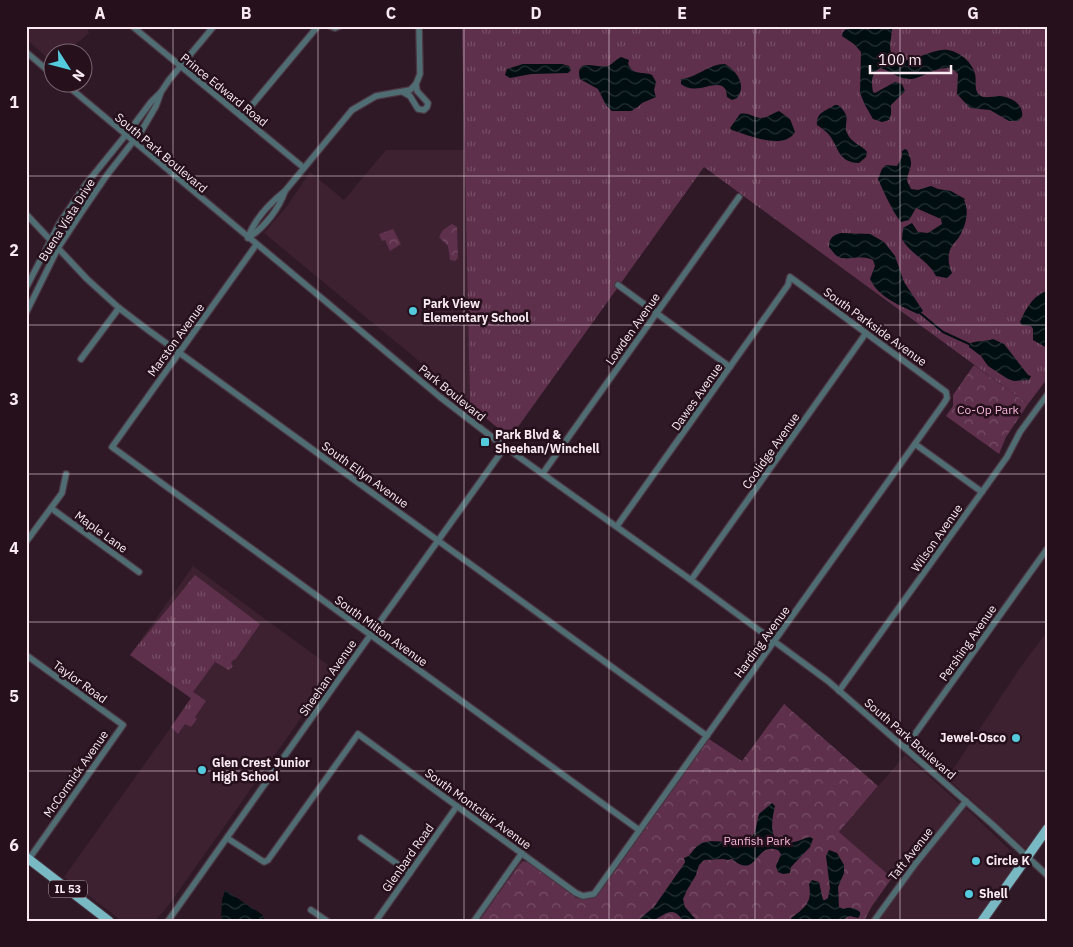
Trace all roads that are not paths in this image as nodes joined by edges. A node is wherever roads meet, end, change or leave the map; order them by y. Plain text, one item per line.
1 (132, 26) edge
2 (214, 26) edge
3 (318, 26) edge
4 (330, 26) edge
5 (340, 26) edge
6 (419, 26) edge
7 (26, 52) edge
8 (42, 66) edge
9 (180, 66) junction
10 (416, 84) junction
11 (75, 92) edge
12 (161, 92) junction
13 (403, 92) junction
14 (242, 117) junction
15 (125, 135) junction
16 (132, 142) junction
17 (304, 168) junction
18 (739, 197) dead end
19 (26, 214) edge
20 (248, 238) junction
21 (50, 240) junction
22 (256, 245) junction
23 (58, 248) junction
24 (790, 277) joint
25 (618, 285) dead end
26 (26, 288) edge
27 (119, 308) junction
28 (26, 313) edge
29 (656, 313) junction
30 (866, 333) junction
31 (179, 352) junction
32 (81, 360) dead end
33 (730, 367) junction
34 (947, 395) joint
35 (1047, 395) edge
36 (915, 444) junction
37 (112, 447) joint
38 (505, 447) junction
39 (543, 473) junction
40 (66, 474) dead end
41 (982, 492) junction
42 (51, 508) junction
43 (617, 526) junction
44 (438, 540) junction
45 (26, 542) edge
46 (1047, 549) edge
47 (139, 572) dead end
48 (691, 580) junction
49 (370, 635) junction
50 (774, 642) junction
51 (26, 655) edge
52 (840, 691) junction
53 (123, 725) joint
54 (707, 736) junction
55 (905, 748) junction
56 (966, 801) junction
57 (457, 806) junction
58 (1047, 829) edge
59 (639, 830) junction
60 (227, 838) junction
61 (361, 838) dead end
62 (522, 853) junction
63 (1027, 856) junction
64 (27, 858) edge
65 (410, 872) junction
66 (1047, 875) edge
67 (587, 896) joint
68 (311, 910) dead end
69 (109, 921) edge
70 (168, 921) edge
71 (327, 921) edge
72 (376, 921) edge
73 (474, 921) edge
74 (874, 921) edge
75 (982, 921) edge

1 - 9 street, Prince Edward Road
2 - 9 street
3 - 14 street
4 - 5 street
6 - 10 street
7 - 8 street
9 - 12 street
9 - 14 street, Prince Edward Road
10 - 13 street
10 - 13 street
11 - 15 street, South Park Boulevard
12 - 15 street, Buena Vista Drive
12 - 16 street, Buena Vista Drive
13 - 17 street
14 - 17 street, Prince Edward Road
15 - 16 street, South Park Boulevard
15 - 21 street, Buena Vista Drive
16 - 20 street, South Park Boulevard
16 - 23 street, Buena Vista Drive
17 - 20 street
18 - 29 street, Lowden Avenue
19 - 21 street, South Ellyn Avenue
20 - 22 street, Park Boulevard
21 - 23 street, South Ellyn Avenue
21 - 26 street, Buena Vista Drive
22 - 31 street, Marston Avenue
22 - 38 street, Park Boulevard
23 - 27 street, South Ellyn Avenue
23 - 28 street, Buena Vista Drive
24 - 30 street, South Parkside Avenue
24 - 33 street, Dawes Avenue
25 - 29 street
27 - 31 street, South Ellyn Avenue
27 - 32 street
29 - 33 street
29 - 39 street, Lowden Avenue
30 - 34 street, South Parkside Avenue
30 - 48 street, Coolidge Avenue
31 - 37 street, Marston Avenue
31 - 44 street, South Ellyn Avenue
33 - 43 street, Dawes Avenue
34 - 36 street, Harding Avenue
35 - 41 street, Wilson Avenue
36 - 41 street
36 - 50 street, Harding Avenue
37 - 49 street, South Milton Avenue
38 - 39 street, Park Boulevard
38 - 44 street, Sheehan Avenue
39 - 43 street, Park Boulevard
40 - 42 street
41 - 52 street, Wilson Avenue
42 - 45 street
42 - 47 street, Maple Lane
43 - 48 street, Park Boulevard
44 - 49 street, Sheehan Avenue
44 - 54 street, South Ellyn Avenue
46 - 55 street, Pershing Avenue
48 - 50 street, Park Boulevard
49 - 59 street, South Milton Avenue
49 - 60 street, Sheehan Avenue
50 - 52 street, South Park Boulevard
50 - 54 street, Harding Avenue
51 - 53 street, Taylor Road
52 - 55 street, South Park Boulevard
53 - 64 street, McCormick Avenue
54 - 59 street, Harding Avenue
55 - 56 street, South Park Boulevard
56 - 63 street, South Park Boulevard
56 - 74 street, Taft Avenue
57 - 60 street, South Montclair Avenue
57 - 62 street, South Montclair Avenue
57 - 65 street, Glenbard Road
58 - 63 main road
59 - 67 street, Harding Avenue
60 - 70 street, Sheehan Avenue
61 - 65 street
62 - 67 street, South Montclair Avenue
62 - 73 street
63 - 66 street, South Park Boulevard
63 - 75 main road
64 - 69 main road, IL 53
65 - 72 street, Glenbard Road
68 - 71 street

